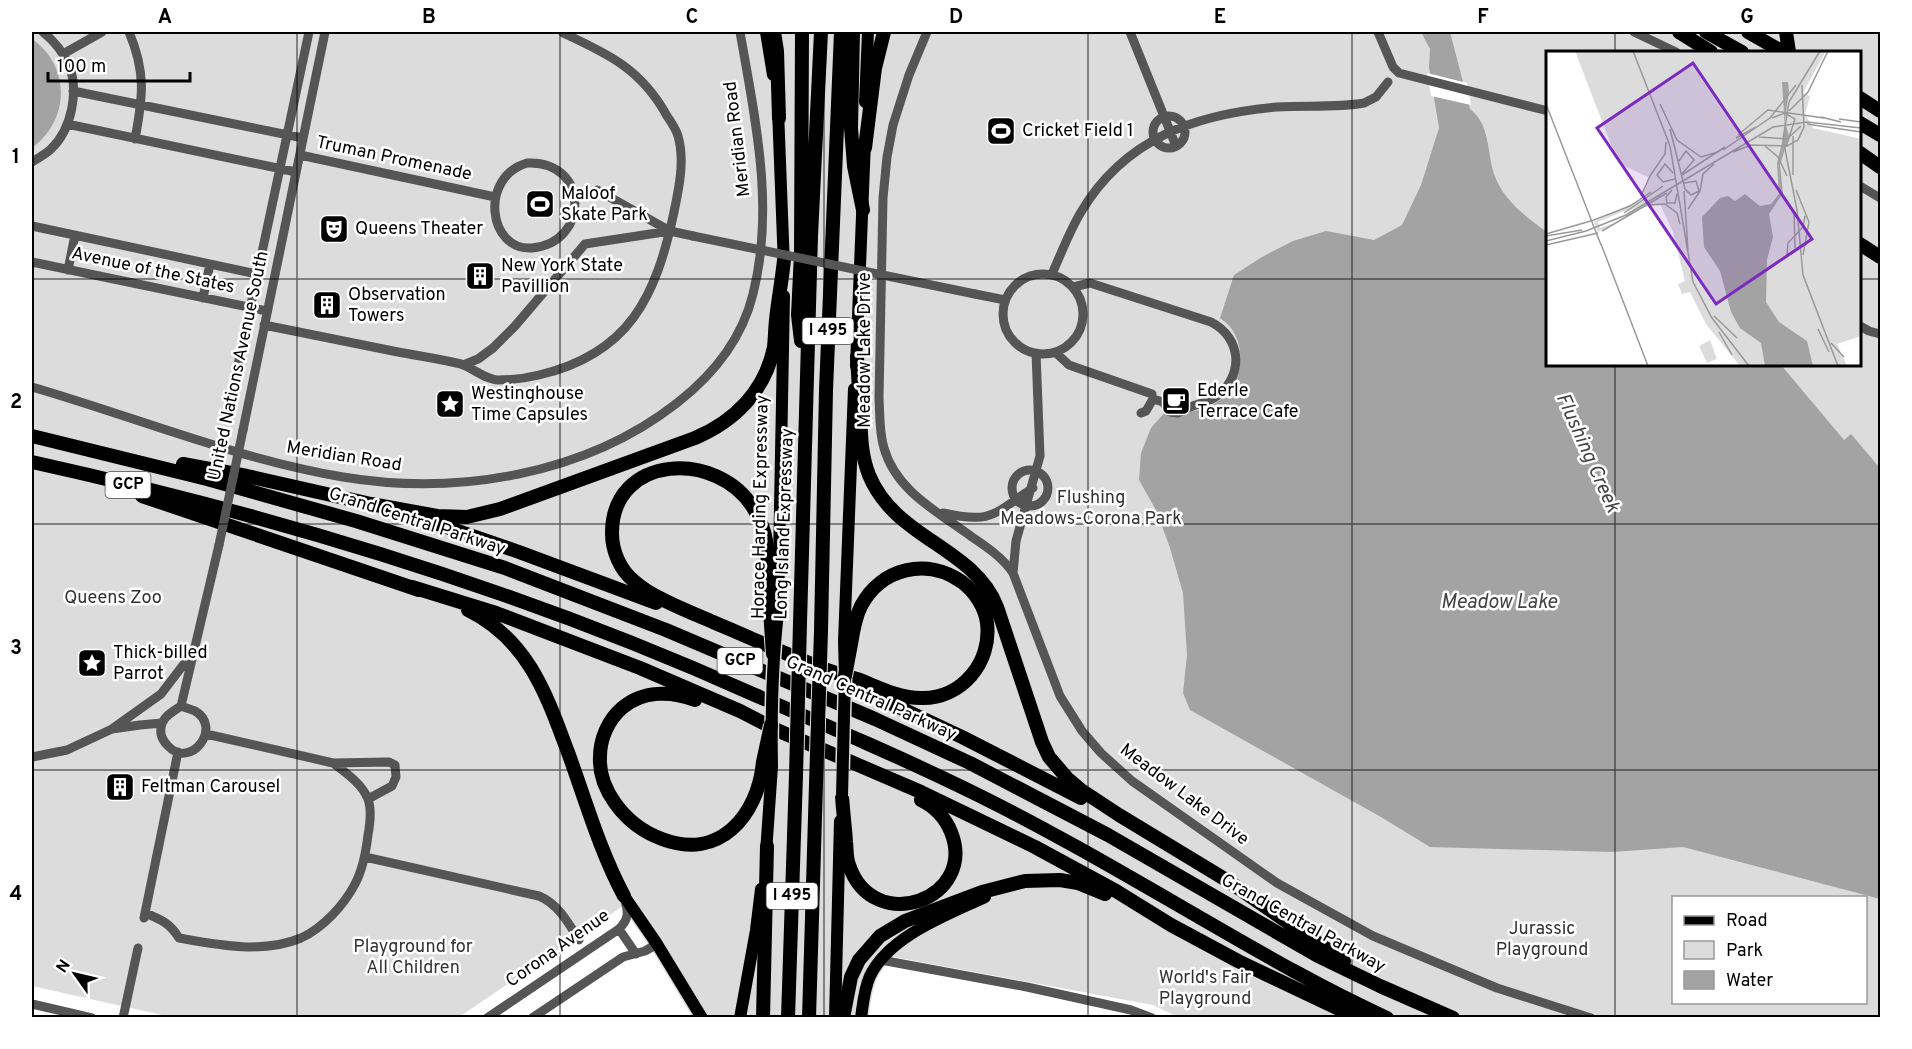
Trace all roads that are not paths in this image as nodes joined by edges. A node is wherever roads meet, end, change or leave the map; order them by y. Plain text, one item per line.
1 (43, 32) edge
2 (102, 32) edge
3 (129, 32) edge
4 (309, 32) edge
5 (325, 32) edge
6 (740, 32) edge
7 (766, 32) edge
8 (774, 32) edge
9 (802, 32) edge
10 (821, 32) edge
11 (841, 32) edge
12 (853, 32) edge
13 (868, 32) edge
14 (884, 32) edge
15 (927, 32) edge
16 (1130, 32) edge
17 (1378, 32) edge
18 (1634, 32) edge
19 (1679, 32) edge
20 (1706, 32) edge
21 (1748, 32) edge
22 (1786, 32) edge
23 (563, 33) edge
24 (1674, 51) edge
25 (1709, 51) edge
26 (1740, 51) edge
27 (1781, 51) edge
28 (1789, 51) edge
29 (63, 54) junction
30 (1388, 82) dead end
31 (73, 91) junction
32 (1861, 99) edge
33 (142, 105) junction
34 (1546, 110) edge
35 (1881, 111) edge
36 (1164, 117) junction
37 (779, 118) junction
38 (67, 124) junction
39 (1861, 124) edge
40 (1183, 126) junction
41 (1170, 132) junction
42 (286, 135) junction
43 (1881, 135) edge
44 (303, 138) junction
45 (135, 139) junction
46 (1155, 139) junction
47 (1176, 146) junction
48 (865, 148) junction
49 (300, 155) junction
50 (1861, 156) edge
51 (32, 162) edge
52 (1881, 167) edge
53 (279, 168) junction
54 (296, 172) junction
55 (1861, 187) edge
56 (597, 190) dead end
57 (495, 197) junction
58 (1881, 198) edge
59 (863, 210) junction
60 (32, 226) edge
61 (670, 231) junction
62 (75, 235) junction
63 (1861, 245) edge
64 (1881, 257) edge
65 (784, 260) junction
66 (32, 262) edge
67 (210, 264) junction
68 (68, 270) junction
69 (257, 274) junction
70 (1052, 274) junction
71 (1073, 287) junction
72 (202, 298) junction
73 (1005, 300) junction
74 (250, 307) junction
75 (267, 311) junction
76 (264, 325) junction
77 (1861, 327) edge
78 (1881, 334) edge
79 (1055, 352) junction
80 (1036, 353) junction
81 (857, 357) junction
82 (463, 365) junction
83 (32, 387) edge
84 (807, 390) junction
85 (1152, 394) dead end
86 (228, 412) dead end
87 (1141, 413) dead end
88 (32, 436) edge
89 (56, 442) junction
90 (32, 462) edge
91 (52, 466) junction
92 (1037, 472) junction
93 (1033, 488) junction
94 (1015, 499) junction
95 (371, 504) junction
96 (1027, 506) junction
97 (939, 513) junction
98 (1013, 573) junction
99 (412, 587) junction
100 (774, 611) junction
101 (693, 613) junction
102 (202, 615) junction
103 (848, 643) junction
104 (773, 654) joint
105 (823, 669) junction
106 (845, 676) joint
107 (182, 706) junction
108 (162, 723) junction
109 (775, 728) junction
110 (112, 729) junction
111 (206, 734) junction
112 (178, 752) junction
113 (32, 757) edge
114 (333, 763) junction
115 (767, 764) junction
116 (855, 765) junction
117 (842, 796) junction
118 (368, 799) junction
119 (1119, 815) junction
120 (767, 846) junction
121 (365, 857) junction
122 (1025, 881) junction
123 (624, 896) junction
124 (1171, 925) junction
125 (620, 929) junction
126 (579, 940) dead end
127 (657, 944) junction
128 (138, 948) dead end
129 (636, 954) junction
130 (880, 960) junction
131 (1380, 987) junction
132 (32, 1004) edge
133 (50, 1013) edge
134 (1147, 1016) edge
135 (92, 1017) edge
136 (123, 1017) edge
137 (487, 1017) edge
138 (532, 1017) edge
139 (702, 1017) edge
140 (740, 1017) edge
141 (763, 1017) edge
142 (788, 1017) edge
143 (809, 1017) edge
144 (835, 1017) edge
145 (843, 1017) edge
146 (861, 1017) edge
147 (1358, 1017) edge
148 (1387, 1017) edge
149 (1454, 1017) edge
150 (1591, 1017) edge

1 - 29 street
2 - 29 street
3 - 33 street
4 - 42 street
5 - 44 street, United Nations Avenue South
6 - 83 street, Meridian Road
7 - 37 main road, Horace Harding Expressway
8 - 37 highway
9 - 84 highway
10 - 84 highway, Long Island Expressway / I 495
11 - 143 highway, Long Island Expressway / I 495, bridge
12 - 59 highway
13 - 48 main road
14 - 48 highway
15 - 97 street, Meadow Lake Drive
16 - 36 street
17 - 34 street
18 - 24 street
19 - 25 highway
20 - 26 highway
21 - 27 highway
22 - 28 highway
23 - 61 street
29 - 31 street
30 - 40 street
31 - 33 street
31 - 38 street
32 - 35 highway
33 - 42 street
33 - 45 street
36 - 40 street
36 - 41 street
36 - 46 street
37 - 65 main road, Horace Harding Expressway
38 - 45 street
38 - 51 street
39 - 43 highway
40 - 41 street
40 - 47 street
41 - 46 street
41 - 47 street
42 - 44 street
42 - 53 street
44 - 49 street, United Nations Avenue South
45 - 53 street
46 - 47 street
46 - 70 street
48 - 59 main road
49 - 54 street, United Nations Avenue South
49 - 57 street, Truman Promenade
50 - 52 highway
53 - 54 street
53 - 69 street
54 - 75 street, United Nations Avenue South
55 - 58 street
56 - 61 street
57 - 57 street
59 - 81 main road
60 - 62 street
61 - 73 street, bridge
61 - 82 street
61 - 82 street
62 - 67 street
62 - 68 street
63 - 64 highway
65 - 95 highway
65 - 100 main road, Horace Harding Expressway
66 - 68 street, Avenue of the States
67 - 69 street
67 - 72 street
68 - 72 street, Avenue of the States
69 - 74 street
70 - 71 street
70 - 73 street
71 - 79 street
71 - 87 street
72 - 74 street, Avenue of the States
73 - 80 street
74 - 75 street, Avenue of the States
74 - 86 street
75 - 76 street, United Nations Avenue South
76 - 82 street
76 - 102 street, United Nations Avenue South, bridge
77 - 78 street
79 - 80 street
79 - 85 street
80 - 92 street
81 - 103 main road
81 - 119 highway
84 - 142 highway, Long Island Expressway / I 495, bridge
88 - 89 highway, Grand Central Parkway / GCP
89 - 95 highway
89 - 131 highway, Grand Central Parkway / GCP
90 - 91 highway, GCP
91 - 99 highway
91 - 148 highway, GCP
92 - 93 street
92 - 94 street
92 - 96 street
93 - 94 street
93 - 96 street
94 - 96 street
94 - 97 street
95 - 101 highway
96 - 98 street
97 - 98 street, Meadow Lake Drive
98 - 150 street, Meadow Lake Drive
99 - 109 highway
99 - 123 highway
100 - 101 highway
100 - 104 highway, bridge
101 - 105 highway
102 - 107 street, United Nations Avenue South
102 - 110 street
103 - 105 highway
103 - 106 highway, bridge
104 - 109 main road, bridge
105 - 119 highway
106 - 117 main road, bridge
107 - 108 street
107 - 111 street
108 - 110 street
108 - 112 street
109 - 115 highway, bridge
109 - 115 highway
109 - 116 highway
110 - 113 street
111 - 112 street
111 - 114 street
112 - 121 street
114 - 118 street
114 - 118 street
115 - 120 main road
116 - 117 highway
116 - 124 highway
117 - 144 main road
118 - 121 street
119 - 131 highway
120 - 140 main road
120 - 141 highway
121 - 126 street
122 - 124 highway
122 - 130 main road
122 - 145 highway
123 - 125 street, Corona Avenue
123 - 127 main road
124 - 147 highway
125 - 129 street
125 - 137 street, Corona Avenue
127 - 129 street
127 - 139 main road
128 - 136 street
129 - 138 street
130 - 134 street
130 - 146 main road
131 - 149 highway, Grand Central Parkway / GCP
132 - 133 street
133 - 135 street

